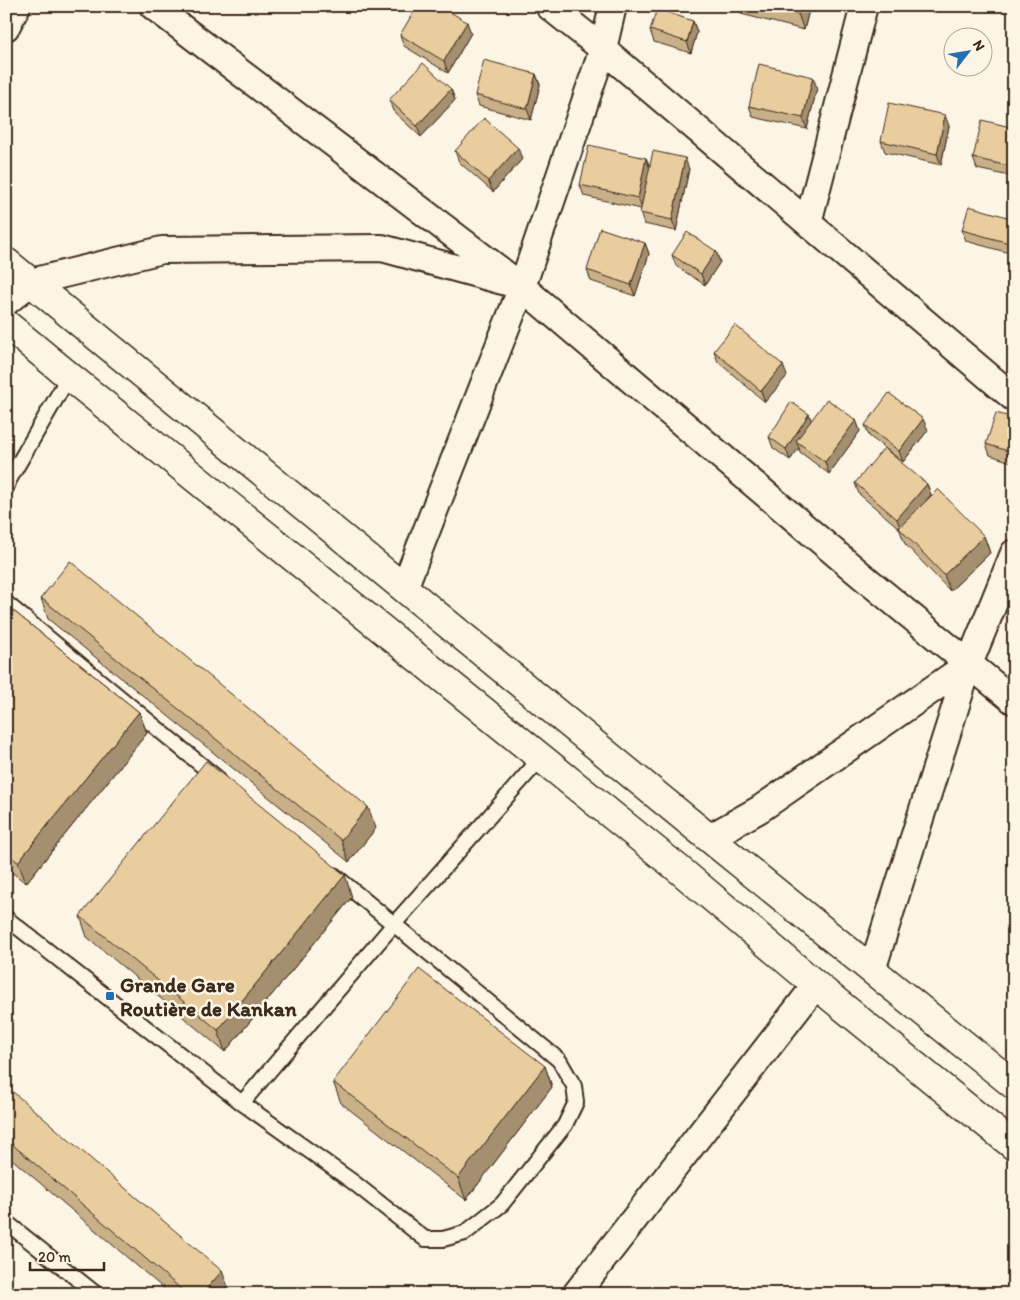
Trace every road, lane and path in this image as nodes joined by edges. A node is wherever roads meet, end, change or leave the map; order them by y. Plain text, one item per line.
1 (17, 6) edge
2 (153, 6) edge
3 (549, 6) edge
4 (613, 6) edge
5 (864, 6) edge
6 (6, 27) edge
7 (603, 49) junction
8 (808, 223) junction
9 (6, 262) edge
10 (31, 282) junction
11 (522, 287) junction
12 (6, 302) edge
13 (6, 324) edge
14 (68, 376) junction
15 (1014, 398) edge
16 (6, 488) edge
17 (1014, 553) edge
18 (404, 588) junction
19 (6, 603) edge
20 (969, 664) junction
21 (1014, 701) edge
22 (541, 758) junction
23 (227, 785) edge
24 (709, 838) junction
25 (325, 867) edge
26 (6, 918) edge
27 (394, 924) junction
28 (872, 970) junction
29 (816, 985) junction
30 (1014, 1085) edge
31 (242, 1103) junction
32 (1014, 1146) edge
33 (6, 1222) edge
34 (96, 1294) edge
35 (576, 1294) edge

1 - 6 street
2 - 11 street
3 - 7 street
4 - 7 street
5 - 8 street
7 - 8 street
7 - 11 street
8 - 15 street
9 - 10 main road
10 - 11 street
10 - 12 street
10 - 18 main road
11 - 18 street
11 - 20 street
13 - 14 main road
14 - 16 lane
14 - 22 main road
17 - 20 street
18 - 24 main road
19 - 23 lane
20 - 21 street
20 - 24 street
20 - 28 street
22 - 27 lane
22 - 29 main road
24 - 28 main road
25 - 27 lane
26 - 31 lane
27 - 31 lane
27 - 31 lane
28 - 30 main road
29 - 32 main road
29 - 35 street
33 - 34 lane

